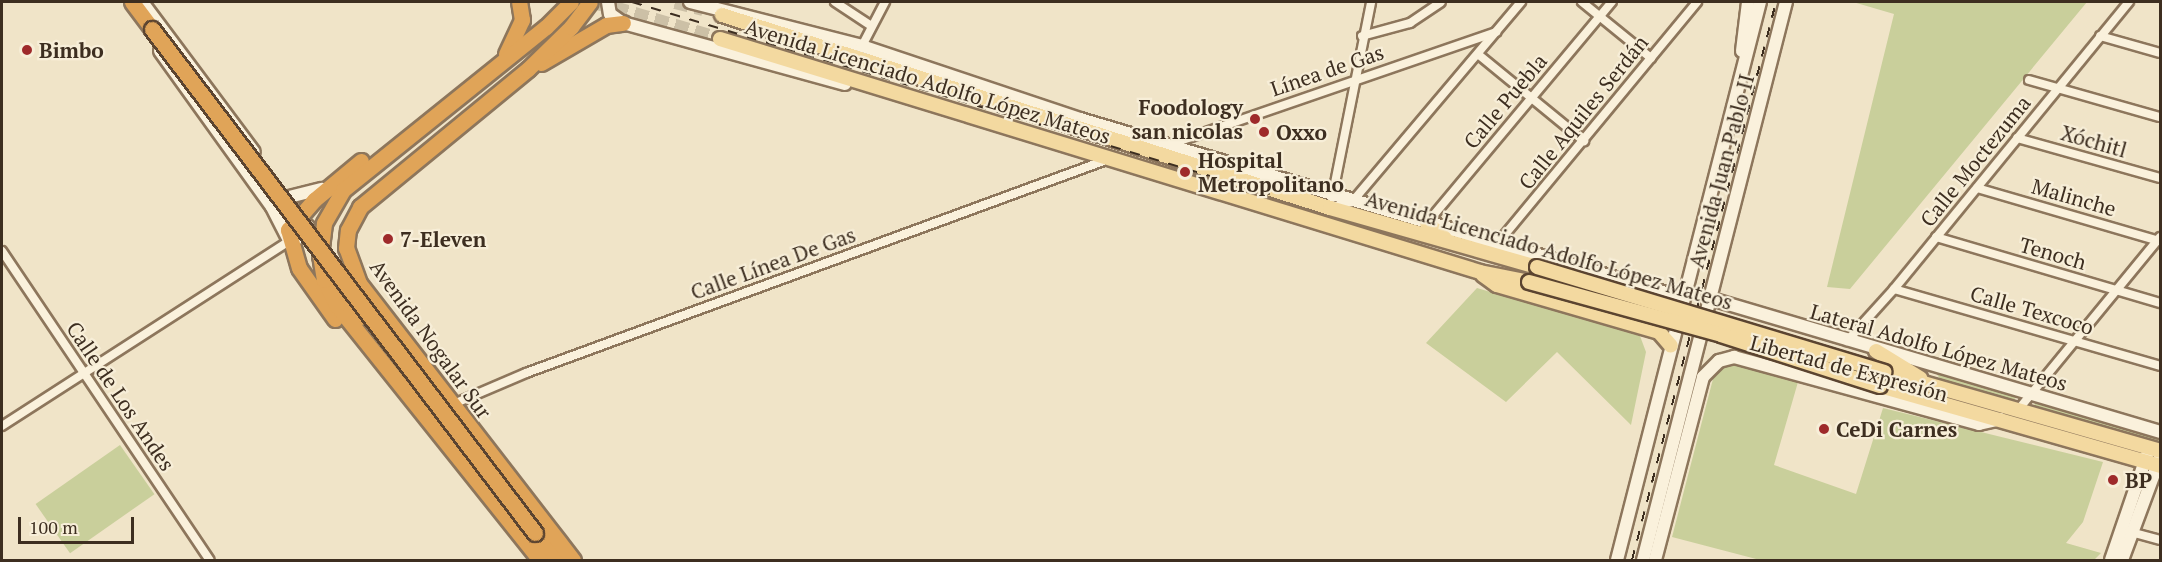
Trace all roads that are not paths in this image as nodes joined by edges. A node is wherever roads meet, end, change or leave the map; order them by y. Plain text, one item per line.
1 (124, 2) edge
2 (132, 2) edge
3 (142, 2) edge
4 (519, 2) edge
5 (571, 2) edge
6 (590, 2) edge
7 (608, 2) edge
8 (693, 2) tunnel mouth
9 (835, 2) edge
10 (885, 2) edge
11 (1441, 2) edge
12 (1521, 2) edge
13 (1582, 2) edge
14 (1612, 2) edge
15 (1697, 2) edge
16 (1748, 2) edge
17 (1760, 2) edge
18 (1786, 2) edge
19 (2129, 2) edge
20 (1372, 3) edge
21 (722, 15) dead end
22 (1600, 16) junction
23 (623, 23) junction
24 (870, 25) junction
25 (1497, 32) junction
26 (1362, 36) junction
27 (2100, 36) junction
28 (720, 39) tunnel mouth
29 (862, 46) junction
30 (2160, 53) edge
31 (890, 55) junction
32 (1479, 55) junction
33 (1651, 58) junction
34 (870, 60) junction
35 (1744, 60) junction
36 (499, 64) junction
37 (911, 68) junction
38 (528, 69) junction
39 (1354, 79) junction
40 (2030, 80) dead end
41 (2058, 87) junction
42 (1531, 98) junction
43 (914, 99) junction
44 (2160, 117) edge
45 (421, 128) junction
46 (2017, 138) junction
47 (1584, 141) junction
48 (1171, 144) junction
49 (1109, 159) junction
50 (2160, 178) edge
51 (330, 186) junction
52 (1977, 188) junction
53 (289, 197) junction
54 (1331, 202) junction
55 (1352, 202) junction
56 (300, 213) junction
57 (1427, 223) junction
58 (1936, 237) junction
59 (2160, 240) edge
60 (289, 242) junction
61 (1448, 242) junction
62 (1497, 244) junction
63 (2, 251) edge
64 (1480, 272) junction
65 (359, 283) junction
66 (1894, 289) junction
67 (2117, 290) junction
68 (1663, 291) junction
69 (1683, 298) junction
70 (1708, 298) junction
71 (2160, 303) edge
72 (1651, 329) junction
73 (2074, 340) junction
74 (1846, 342) junction
75 (1671, 346) junction
76 (368, 348) junction
77 (1876, 351) junction
78 (2160, 366) edge
79 (84, 374) junction
80 (396, 379) junction
81 (1882, 379) junction
82 (1935, 387) junction
83 (2029, 394) junction
84 (451, 405) junction
85 (2018, 410) junction
86 (2000, 419) junction
87 (2, 426) edge
88 (2160, 432) edge
89 (2156, 459) edge
90 (1657, 507) junction
91 (2126, 531) junction
92 (2160, 540) edge
93 (210, 561) edge
94 (540, 561) edge
95 (557, 561) edge
96 (573, 561) edge
97 (1617, 561) edge
98 (1643, 561) edge
99 (1654, 561) edge
100 (2111, 561) edge
101 (2122, 561) edge

1 - 60 street
2 - 95 highway, bridge
3 - 53 street
4 - 36 highway
5 - 36 highway
6 - 38 highway, Avenida Nogalar Sur
7 - 23 street
8 - 29 street
9 - 24 street
10 - 24 street
11 - 26 street
12 - 25 street
13 - 22 street
14 - 22 street, Calle Puebla
15 - 33 street, Calle Aquiles Serdán
16 - 35 street
17 - 35 street, Avenida Juan Pablo II
18 - 70 street, Avenida Juan Pablo II
19 - 27 street, Calle Moctezuma
20 - 26 street
21 - 34 main road, Avenida Licenciado Adolfo López Mateos
22 - 33 street
22 - 42 street, Calle Puebla
23 - 38 highway
23 - 43 street
24 - 29 street
25 - 32 street
25 - 39 street, Línea de Gas
26 - 39 street
27 - 30 street
27 - 41 street, Calle Moctezuma
28 - 43 main road, Avenida Licenciado Adolfo López Mateos
29 - 31 street
31 - 34 main road
31 - 37 street
32 - 42 street
32 - 55 street
33 - 47 street, Calle Aquiles Serdán
34 - 37 main road, Avenida Licenciado Adolfo López Mateos
35 - 69 street, Avenida Juan Pablo II
36 - 45 highway
37 - 48 street
37 - 54 main road, Avenida Licenciado Adolfo López Mateos
38 - 65 highway, Avenida Nogalar Sur
39 - 48 street, Línea de Gas
39 - 54 street
40 - 41 street
41 - 44 street
41 - 46 street, Calle Moctezuma
42 - 47 street
42 - 57 street, Calle Puebla
43 - 49 main road, Avenida Licenciado Adolfo López Mateos
45 - 51 highway
45 - 76 highway
46 - 50 street, Xóchitl
46 - 52 street, Calle Moctezuma
47 - 62 street, Calle Aquiles Serdán
48 - 54 street
49 - 64 main road, Avenida Licenciado Adolfo López Mateos
49 - 84 street, Calle Línea De Gas
51 - 53 street
51 - 56 highway
52 - 58 street, Calle Moctezuma
52 - 59 street, Malinche
53 - 56 street
54 - 55 street
54 - 61 main road, Avenida Licenciado Adolfo López Mateos
55 - 57 street
56 - 60 highway
57 - 61 main road
57 - 62 street
58 - 66 street, Calle Moctezuma
58 - 67 street, Tenoch
59 - 67 street
60 - 76 highway
60 - 79 street
61 - 81 main road, Avenida Licenciado Adolfo López Mateos, bridge
62 - 68 street
63 - 79 street, Calle de Los Andes
64 - 72 main road
64 - 81 main road, Avenida Licenciado Adolfo López Mateos, bridge
65 - 80 highway
65 - 84 highway, Avenida Nogalar Sur
66 - 73 street, Calle Texcoco
66 - 74 street, Calle Moctezuma
67 - 71 street, Tenoch
67 - 73 street
68 - 69 street
68 - 72 street
69 - 75 street, Avenida Juan Pablo II
70 - 74 street, Lateral Adolfo López Mateos
70 - 90 street, Avenida Juan Pablo II
72 - 75 main road
73 - 78 street, Calle Texcoco
73 - 83 street
74 - 77 street, Lateral Adolfo López Mateos
75 - 97 street, Avenida Juan Pablo II
76 - 80 highway
77 - 82 main road
77 - 83 street, Lateral Adolfo López Mateos
79 - 87 street
79 - 93 street, Calle de Los Andes
80 - 94 highway
81 - 82 main road, Avenida Licenciado Adolfo López Mateos
81 - 86 main road, Avenida Licenciado Adolfo López Mateos
82 - 85 main road, Avenida Licenciado Adolfo López Mateos
83 - 85 street
83 - 88 street, Lateral Adolfo López Mateos
84 - 96 highway, Avenida Nogalar Sur
85 - 89 main road, Avenida Licenciado Adolfo López Mateos
86 - 89 main road, Avenida Licenciado Adolfo López Mateos
86 - 99 street, Libertad de Expresión
89 - 91 street
90 - 98 street, Avenida Juan Pablo II
90 - 99 street
91 - 92 street
91 - 100 street
91 - 101 street

